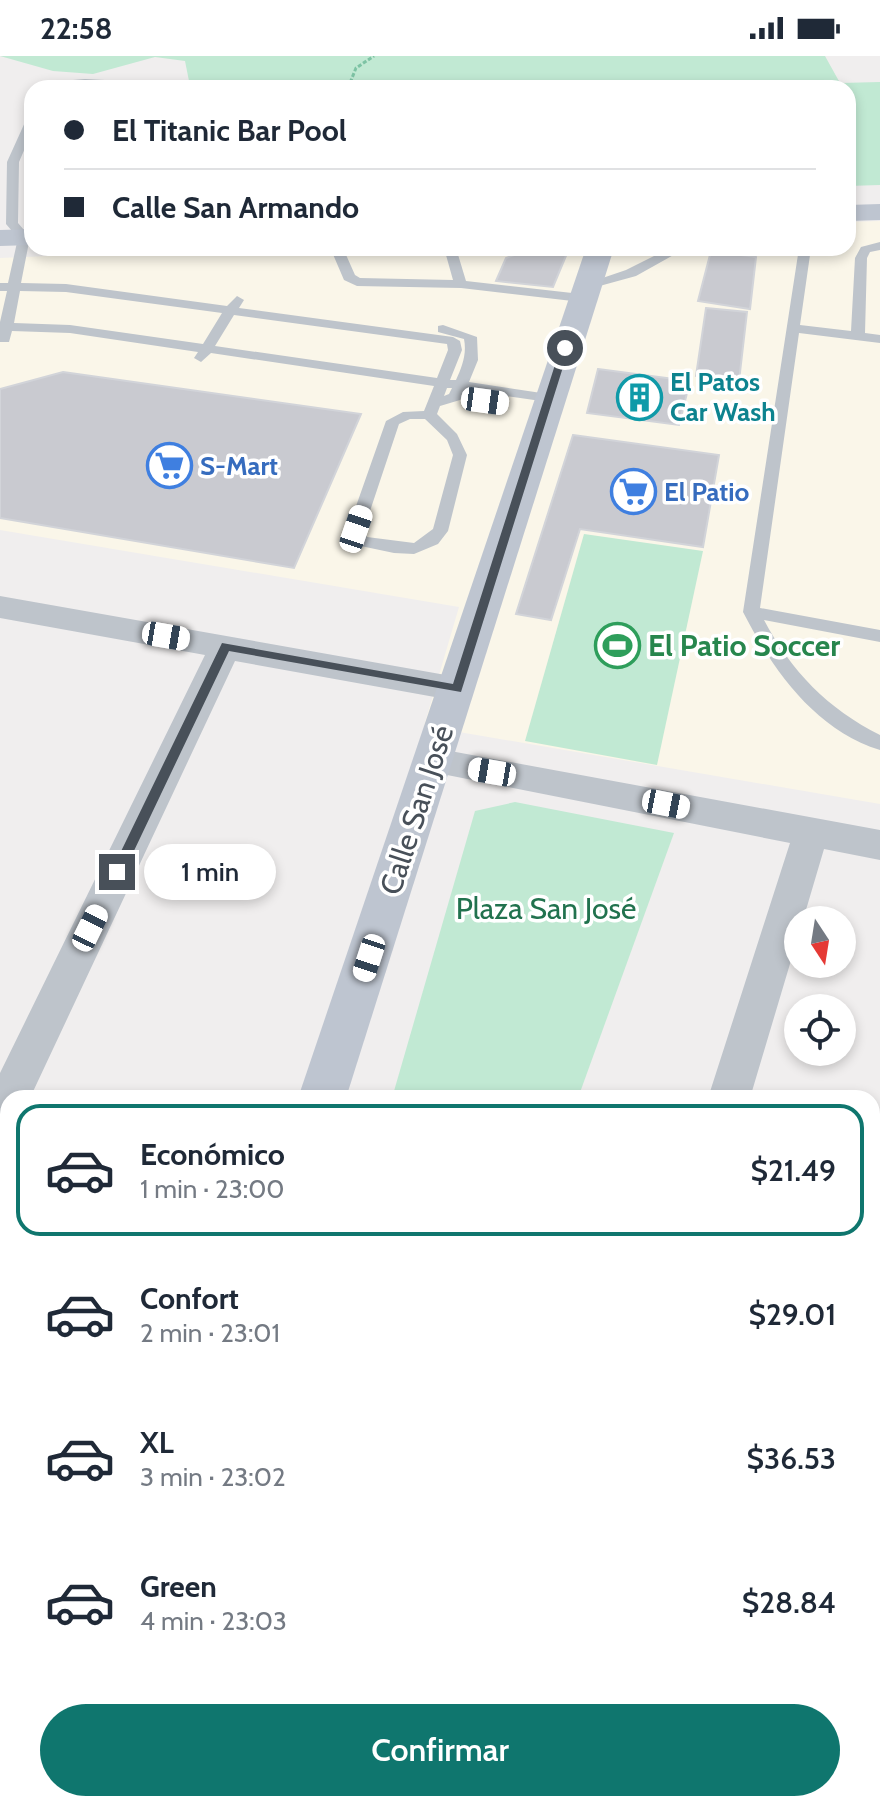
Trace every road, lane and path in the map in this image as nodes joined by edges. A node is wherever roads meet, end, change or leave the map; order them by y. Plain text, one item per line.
1 (374, 56) edge
2 (351, 80) edge
3 (24, 138) edge
4 (24, 161) edge
5 (13, 162) junction
6 (880, 198) edge
7 (856, 199) edge
8 (880, 212) edge
9 (856, 213) edge
10 (14, 241) edge
11 (880, 246) edge
12 (339, 256) edge
13 (452, 256) edge
14 (597, 256) edge
15 (664, 256) edge
16 (804, 256) edge
17 (0, 278) edge
18 (10, 284) edge
19 (461, 284) junction
20 (583, 292) junction
21 (241, 306) junction
22 (793, 328) junction
23 (3, 332) edge
24 (858, 336) junction
25 (880, 339) edge
26 (211, 355) junction
27 (457, 391) junction
28 (435, 399) junction
29 (546, 404) junction
30 (9, 608) edge
31 (751, 612) junction
32 (880, 636) edge
33 (0, 638) edge
34 (226, 646) junction
35 (457, 689) junction
36 (880, 743) edge
37 (434, 761) junction
38 (812, 831) junction
39 (880, 845) edge
40 (12, 1090) edge
41 (325, 1090) edge
42 (731, 1090) edge

1 - 2 path
3 - 5 lane
4 - 5 lane
5 - 10 lane
6 - 7 street
8 - 9 street
10 - 18 lane
11 - 24 lane
12 - 19 lane
13 - 19 lane
14 - 20 street, Calle San José
15 - 20 lane
16 - 22 lane
17 - 18 lane
18 - 21 lane
18 - 23 lane
19 - 20 lane
20 - 29 street, Calle San José
21 - 26 lane
21 - 27 lane
21 - 28 lane
22 - 24 lane
22 - 31 lane
23 - 26 lane
24 - 25 lane
26 - 28 lane
27 - 28 lane
27 - 28 lane
27 - 29 lane
28 - 28 lane
29 - 35 street, Calle San José
30 - 33 street
30 - 34 street
31 - 32 lane
31 - 36 lane
34 - 35 street
34 - 40 street
35 - 37 street, Calle San José
37 - 38 street
37 - 41 street, Calle San José
38 - 39 street
38 - 42 street

